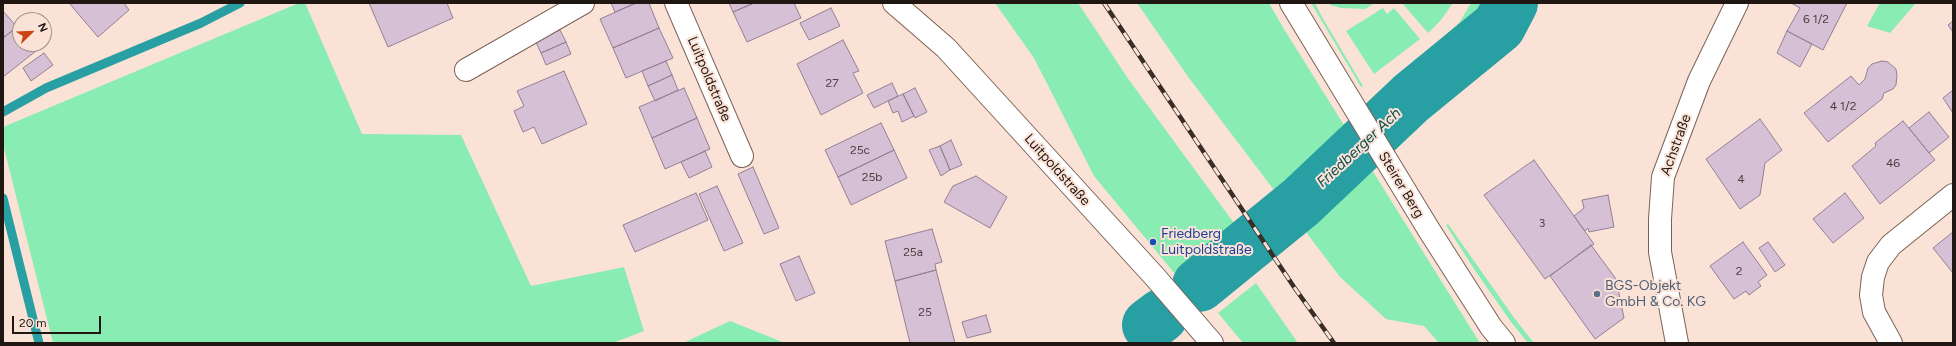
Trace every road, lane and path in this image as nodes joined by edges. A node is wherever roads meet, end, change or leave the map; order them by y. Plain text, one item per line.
1 (583, 3) edge
2 (676, 3) edge
3 (894, 3) edge
4 (1291, 3) edge
5 (1737, 3) edge
6 (466, 70) dead end
7 (742, 156) dead end
8 (1953, 195) edge
9 (1212, 343) edge
10 (1504, 343) edge
11 (1677, 343) edge
12 (1891, 343) edge

1 - 6 street
2 - 7 street, Luitpoldstraße
3 - 9 street, Luitpoldstraße
4 - 10 street, Steirer Berg
5 - 11 street, Achstraße
8 - 12 street

